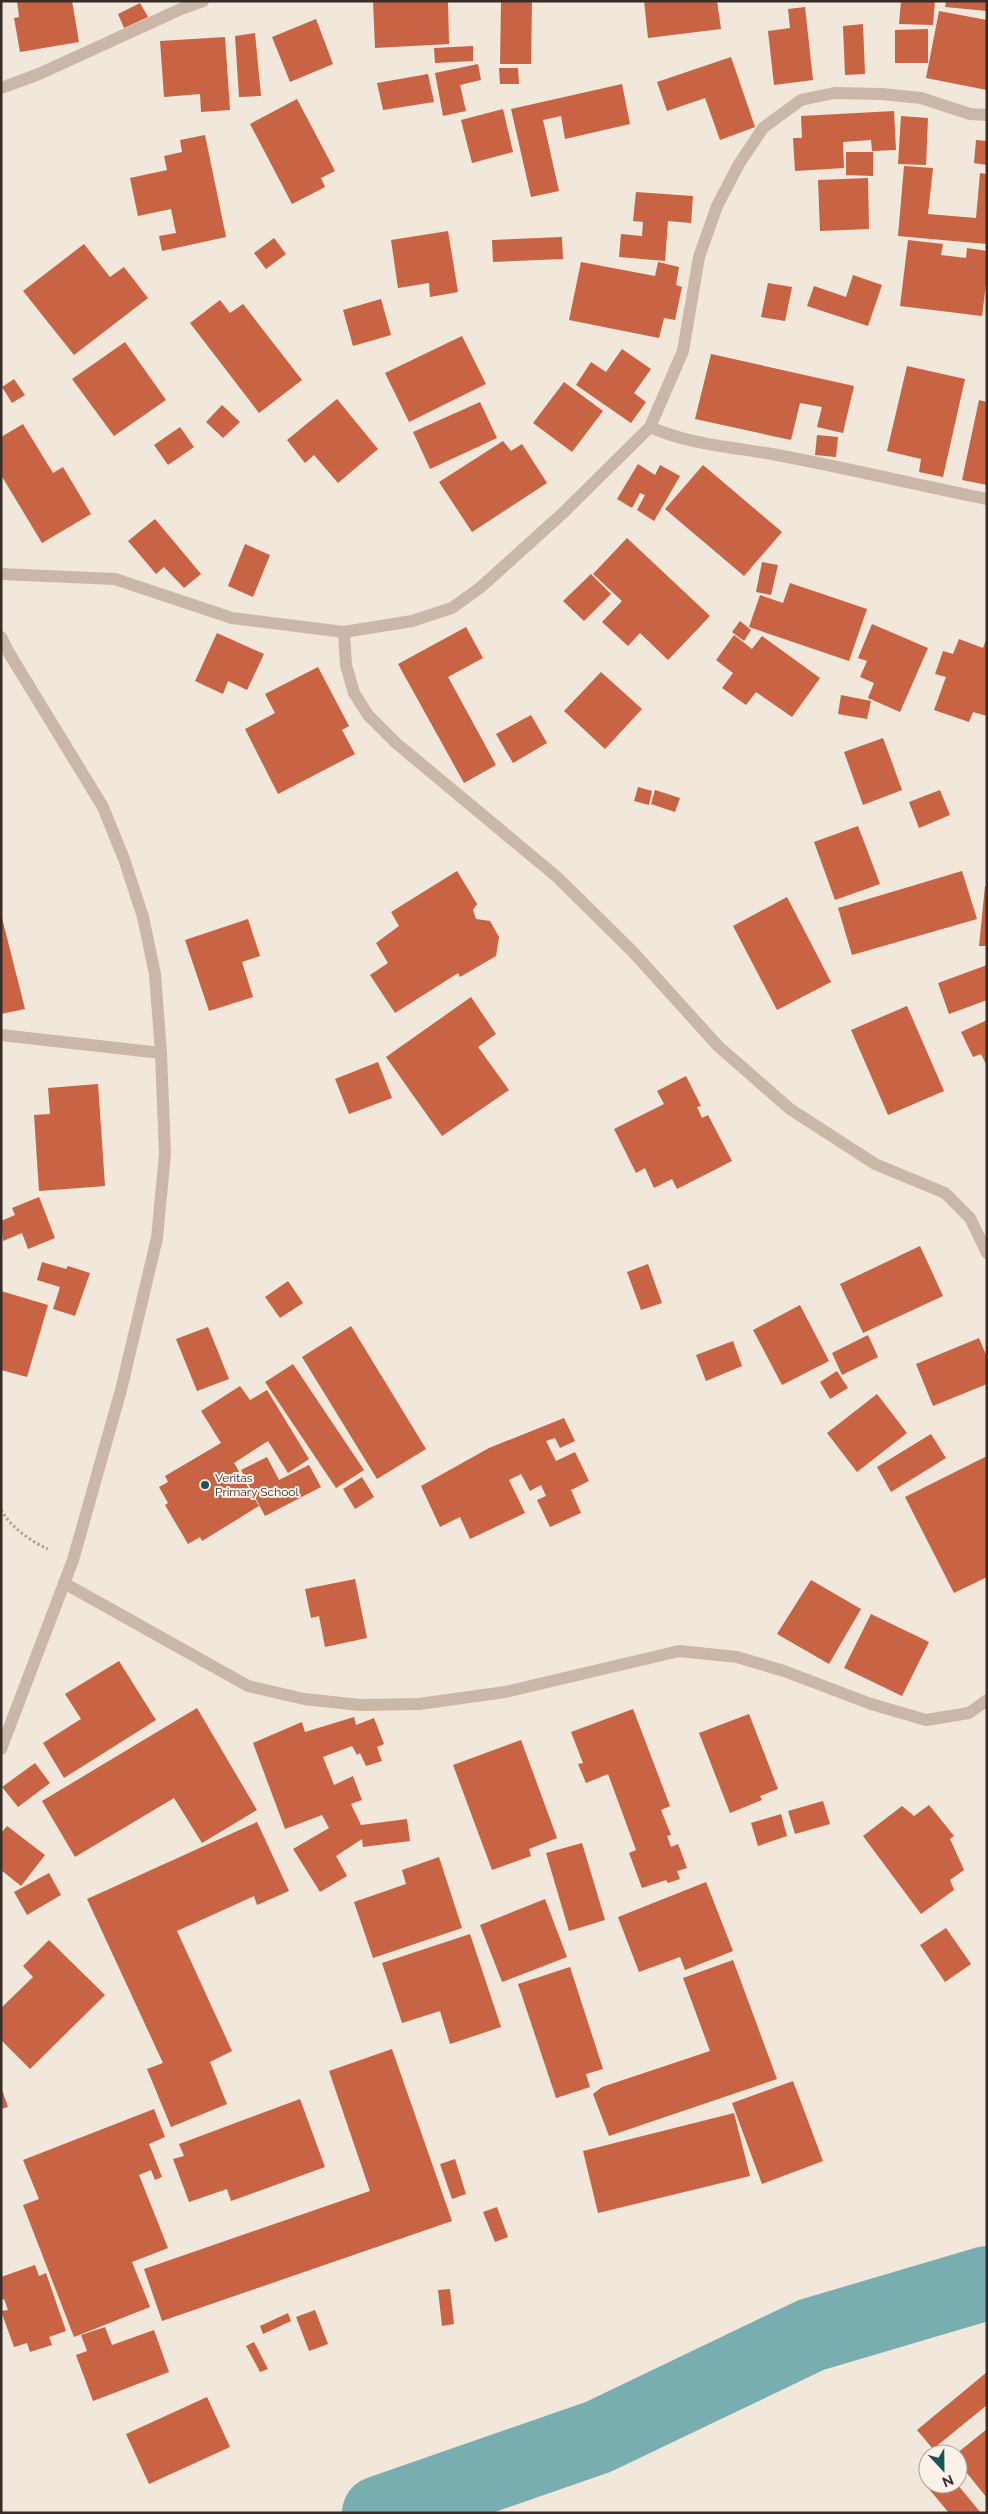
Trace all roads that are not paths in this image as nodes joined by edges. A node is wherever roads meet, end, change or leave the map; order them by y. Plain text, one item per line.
1 (203, 1) edge
2 (1, 88) edge
3 (987, 115) edge
4 (650, 427) junction
5 (987, 499) edge
6 (1, 574) edge
7 (344, 632) junction
8 (1, 637) edge
9 (1, 1035) edge
10 (161, 1053) junction
11 (987, 1253) edge
12 (64, 1582) junction
13 (987, 1700) edge
14 (1, 1749) edge

1 - 2 street
3 - 4 street
4 - 5 street
4 - 7 street
6 - 7 street
7 - 11 street
8 - 10 street
9 - 10 street
10 - 12 street
12 - 13 street
12 - 14 street

